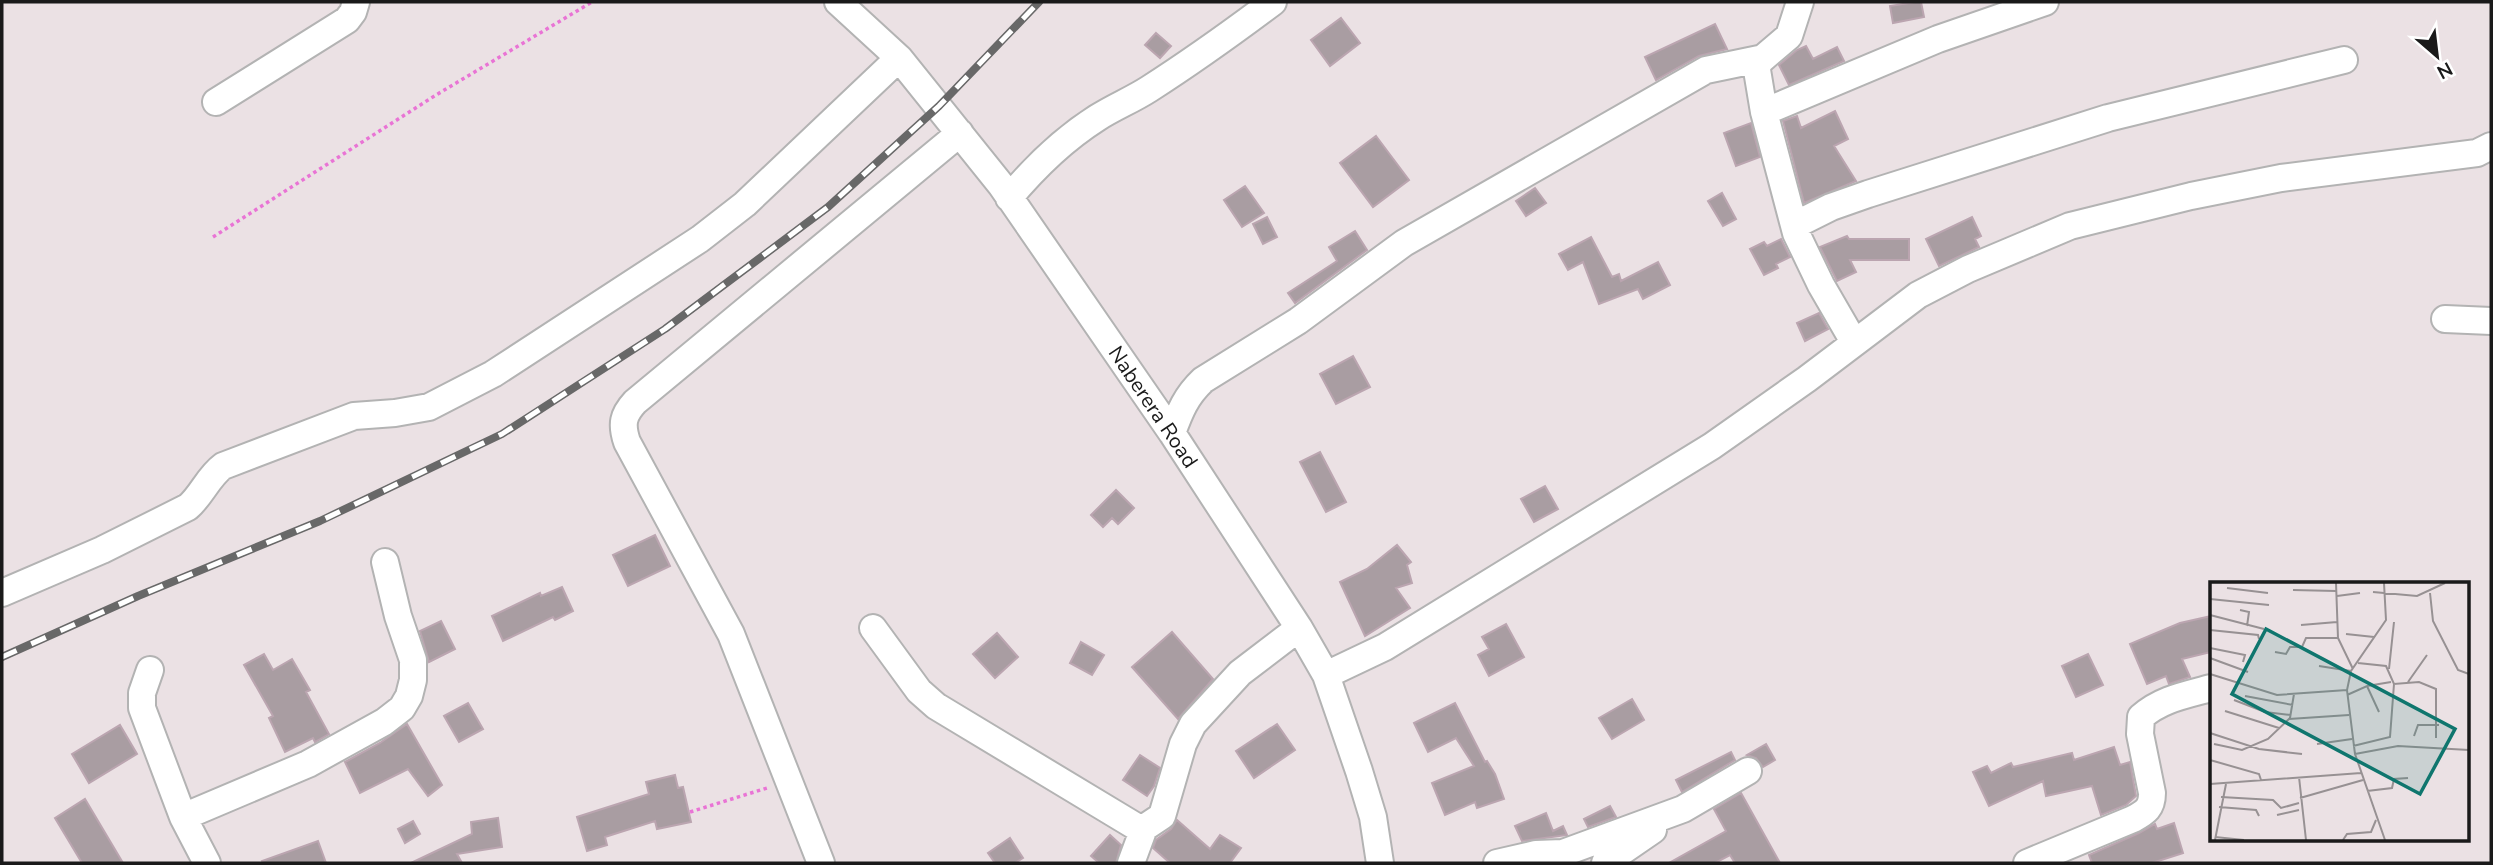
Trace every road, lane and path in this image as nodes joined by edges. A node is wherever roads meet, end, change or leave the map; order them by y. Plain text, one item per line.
1 (356, 2) edge
2 (592, 2) edge
3 (838, 2) edge
4 (1273, 2) edge
5 (1800, 2) edge
6 (2045, 2) edge
7 (899, 58) junction
8 (1759, 59) junction
9 (2344, 60) dead end
10 (216, 102) dead end
11 (1764, 113) junction
12 (960, 133) junction
13 (2491, 146) edge
14 (1009, 198) junction
15 (1795, 225) junction
16 (213, 237) dead end
17 (2445, 319) dead end
18 (2491, 321) edge
19 (1854, 342) junction
20 (1172, 433) junction
21 (385, 562) dead end
22 (2, 593) edge
23 (873, 628) dead end
24 (1299, 628) junction
25 (150, 670) dead end
26 (1326, 675) junction
27 (2210, 688) edge
28 (1748, 771) dead end
29 (789, 780) junction
30 (1683, 809) junction
31 (690, 812) dead end
32 (183, 817) junction
33 (1144, 828) junction
34 (207, 863) edge
35 (821, 863) edge
36 (1131, 863) edge
37 (1380, 863) edge
38 (1497, 863) edge
39 (1605, 863) edge
40 (2027, 863) edge

1 - 10 street
2 - 16 path
3 - 7 street, Naberera Road
4 - 14 street
5 - 8 street
6 - 11 street
7 - 12 street, Naberera Road
7 - 22 street
8 - 11 street
8 - 20 street
9 - 15 street
11 - 15 street
12 - 14 street, Naberera Road
12 - 29 street
13 - 19 street
14 - 20 street, Naberera Road
15 - 19 street
17 - 18 street
19 - 26 street
20 - 24 street, Naberera Road
21 - 32 street
23 - 33 street
24 - 26 street, Naberera Road
24 - 33 street
25 - 32 street
26 - 37 street, Naberera Road
27 - 40 street
28 - 30 street
29 - 31 path
29 - 35 street
30 - 38 street
30 - 39 street
32 - 34 street
33 - 36 street

